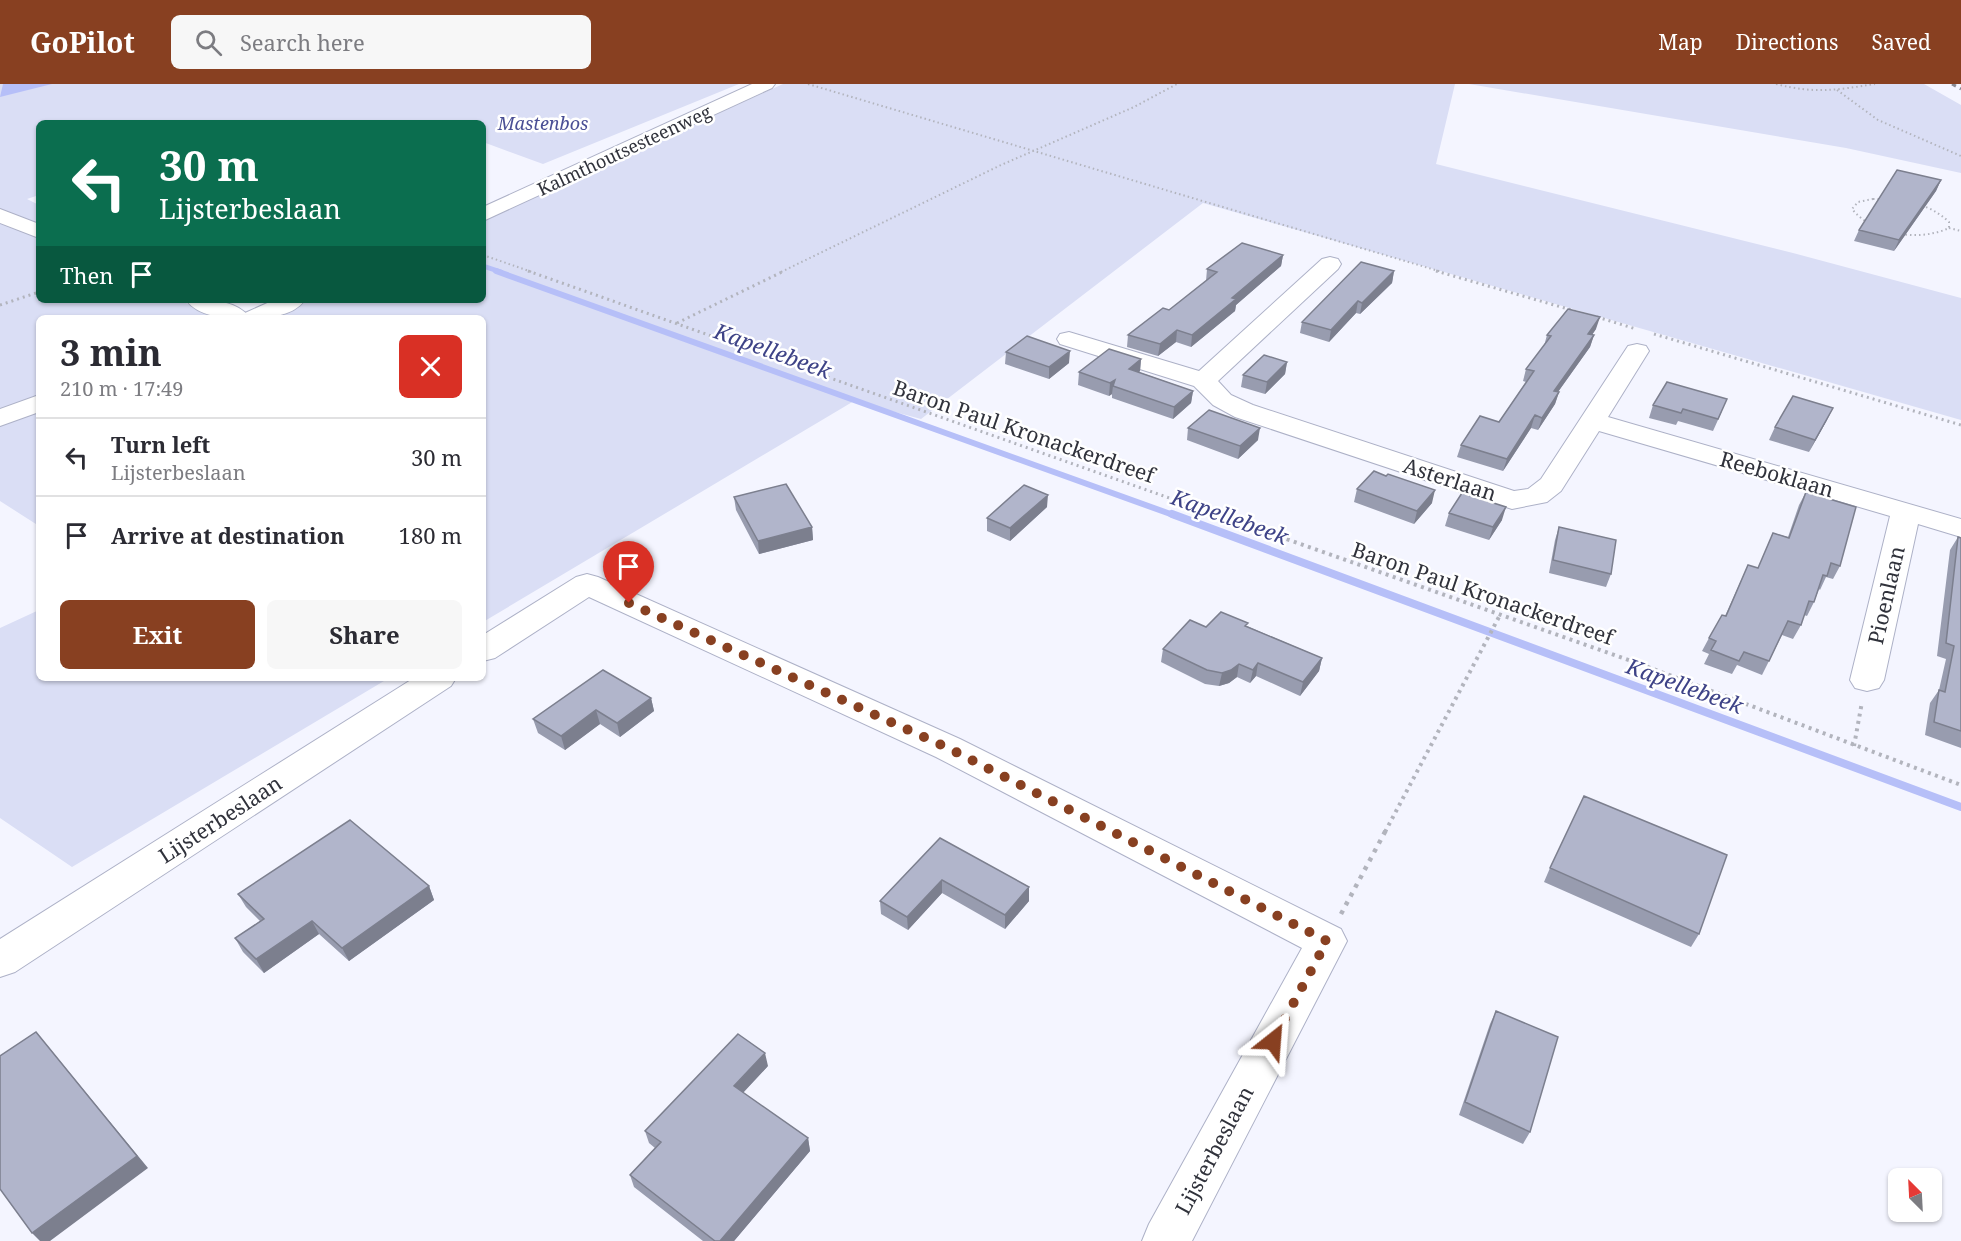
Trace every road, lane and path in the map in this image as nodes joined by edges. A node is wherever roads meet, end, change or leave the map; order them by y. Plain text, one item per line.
1 (766, 84) edge
2 (808, 84) edge
3 (1178, 84) edge
4 (1776, 84) edge
5 (1875, 84) edge
6 (1837, 90) junction
7 (1033, 151) junction
8 (1961, 156) edge
9 (486, 214) edge
10 (0, 215) edge
11 (1949, 228) junction
12 (36, 231) edge
13 (1961, 231) edge
14 (486, 256) edge
15 (1330, 264) dead end
16 (36, 293) edge
17 (205, 303) edge
18 (286, 303) edge
19 (0, 305) edge
20 (1575, 310) edge
21 (231, 315) edge
22 (260, 315) edge
23 (1597, 317) edge
24 (676, 323) junction
25 (1645, 338) junction
26 (1069, 339) dead end
27 (1203, 381) junction
28 (36, 404) edge
29 (0, 418) edge
30 (1594, 421) junction
31 (1961, 425) edge
32 (1906, 511) junction
33 (1961, 528) edge
34 (1500, 615) junction
35 (486, 648) edge
36 (1867, 680) joint
37 (434, 681) edge
38 (1854, 746) junction
39 (1961, 785) edge
40 (1327, 941) junction
41 (0, 960) edge
42 (1166, 1241) edge

1 - 9 street, Kalmthoutsesteenweg
2 - 7 path
3 - 7 path
4 - 6 path
5 - 6 path
6 - 8 path
7 - 20 path
7 - 24 path
10 - 12 street
11 - 11 path
11 - 13 path
14 - 24 path, Baron Paul Kronackerdreef
15 - 27 street
16 - 19 path
17 - 21 street
18 - 22 street
23 - 25 path
24 - 34 path, Baron Paul Kronackerdreef
25 - 30 street, Asterlaan
25 - 31 path
26 - 27 street, Asterlaan
27 - 30 street, Asterlaan
28 - 29 street
30 - 32 street, Reeboklaan
32 - 33 street, Reeboklaan
32 - 36 street, Pioenlaan
34 - 38 path, Baron Paul Kronackerdreef
34 - 40 path
35 - 40 street
36 - 38 path
37 - 41 street, Lijsterbeslaan
38 - 39 path, Baron Paul Kronackerdreef
40 - 42 street, Lijsterbeslaan

